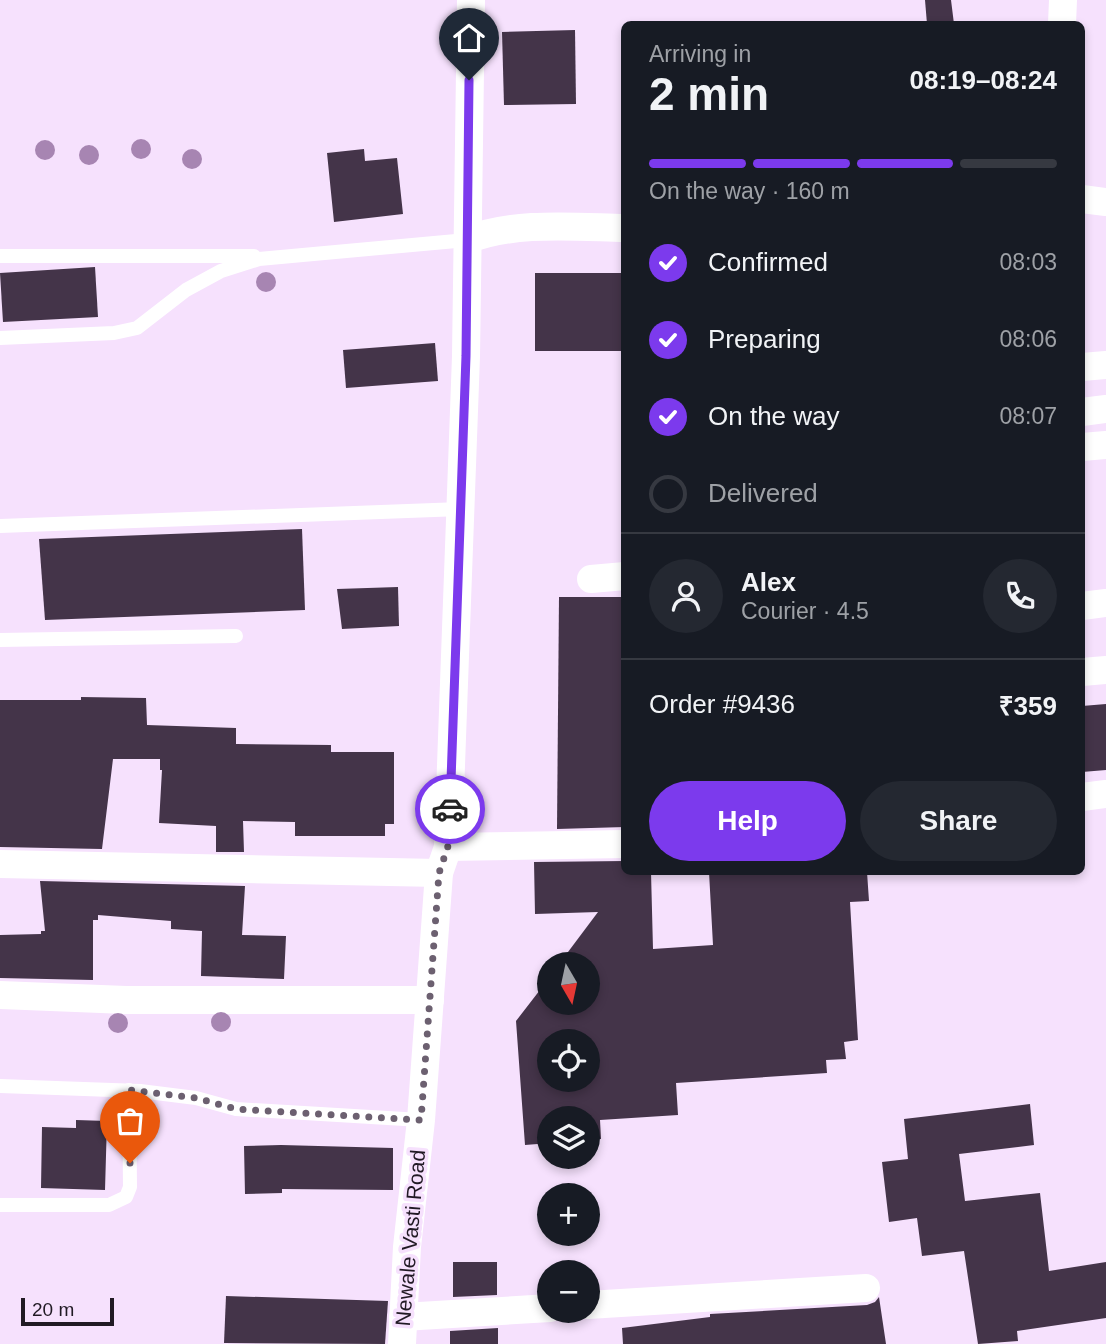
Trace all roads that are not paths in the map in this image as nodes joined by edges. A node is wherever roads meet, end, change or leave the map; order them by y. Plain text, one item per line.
1 (471, 0) edge
2 (1063, 0) edge
3 (1062, 21) edge
4 (1085, 198) edge
5 (1106, 202) edge
6 (621, 228) edge
7 (467, 240) junction
8 (0, 256) edge
9 (277, 256) junction
10 (0, 338) edge
11 (1106, 365) edge
12 (1085, 367) edge
13 (1106, 410) edge
14 (1085, 412) edge
15 (1106, 445) edge
16 (1085, 447) edge
17 (461, 509) junction
18 (0, 526) edge
19 (621, 576) edge
20 (591, 579) dead end
21 (1106, 603) edge
22 (1085, 606) edge
23 (236, 636) dead end
24 (0, 640) edge
25 (1106, 670) edge
26 (1085, 672) edge
27 (1106, 794) edge
28 (1085, 797) edge
29 (621, 844) edge
30 (448, 846) junction
31 (0, 864) edge
32 (439, 873) junction
33 (0, 995) edge
34 (430, 1000) junction
35 (0, 1086) edge
36 (129, 1090) junction
37 (421, 1120) junction
38 (0, 1205) edge
39 (866, 1288) dead end
40 (600, 1305) edge
41 (537, 1310) edge
42 (402, 1330) edge

1 - 7 street, Newale Vasti Road
2 - 3 street
4 - 5 street
6 - 7 street
7 - 9 lane
7 - 17 street, Newale Vasti Road
8 - 9 lane
9 - 10 lane
11 - 12 street
13 - 14 street
15 - 16 street
17 - 18 lane
17 - 30 street, Newale Vasti Road
19 - 20 street
21 - 22 street
23 - 24 lane
25 - 26 street
27 - 28 street
29 - 30 street
30 - 32 street, Newale Vasti Road
31 - 32 street
32 - 34 street, Newale Vasti Road
33 - 34 street
34 - 37 street, Newale Vasti Road
35 - 36 lane
36 - 37 lane
36 - 38 lane
37 - 42 street, Newale Vasti Road
39 - 40 street
41 - 42 street

